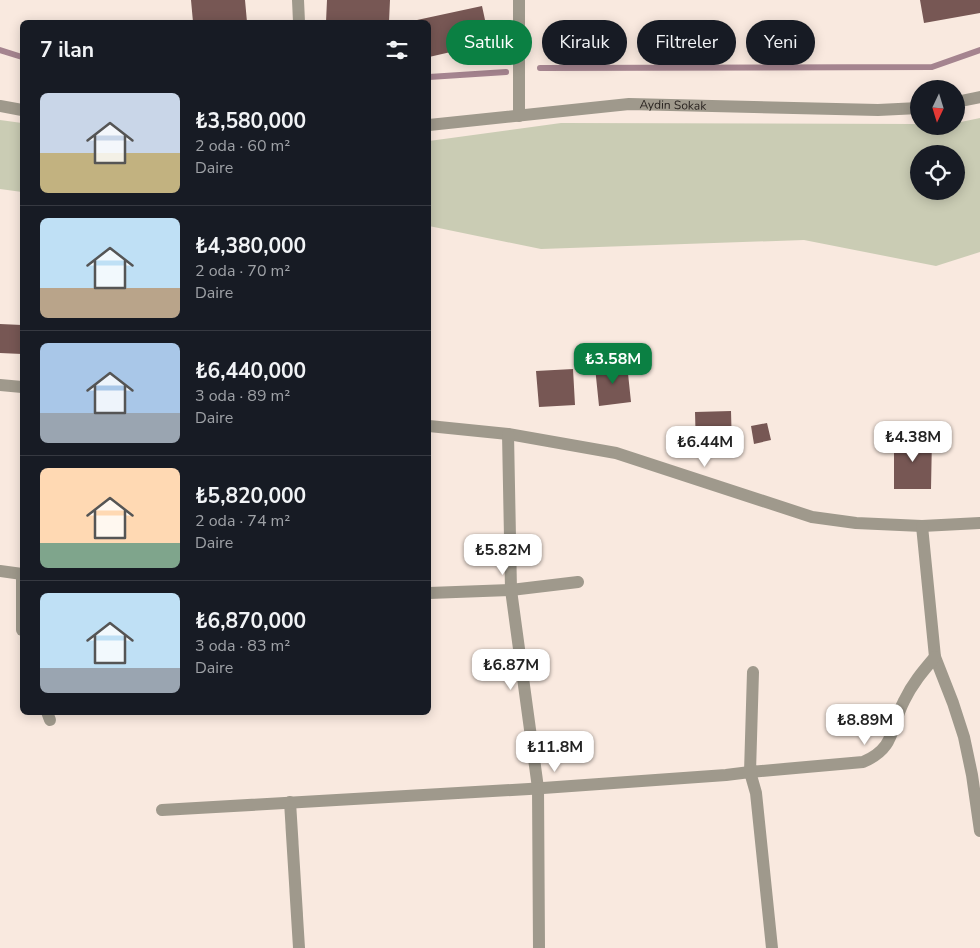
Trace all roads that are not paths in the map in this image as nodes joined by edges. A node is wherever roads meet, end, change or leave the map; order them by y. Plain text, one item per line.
1 (298, 0) edge
2 (519, 0) edge
3 (299, 20) edge
4 (980, 97) edge
5 (965, 100) edge
6 (0, 106) edge
7 (910, 108) edge
8 (20, 110) edge
9 (520, 116) junction
10 (431, 125) edge
11 (0, 385) edge
12 (20, 387) edge
13 (431, 426) edge
14 (508, 434) junction
15 (980, 523) edge
16 (922, 526) junction
17 (0, 571) edge
18 (20, 574) edge
19 (578, 582) dead end
20 (511, 590) junction
21 (431, 593) edge
22 (935, 657) junction
23 (753, 672) dead end
24 (750, 772) junction
25 (538, 788) junction
26 (290, 802) junction
27 (162, 810) dead end
28 (980, 831) edge
29 (299, 948) edge
30 (539, 948) edge
31 (772, 948) edge

1 - 3 street
2 - 9 street
4 - 5 street
6 - 8 street
7 - 9 street, Aydin Sokak
9 - 10 street, Aydin Sokak
11 - 12 street
13 - 14 street
14 - 16 street
14 - 20 street
15 - 16 street
16 - 22 street
17 - 18 street
19 - 20 street
20 - 21 street
20 - 25 street
22 - 24 street
22 - 28 street
23 - 24 street
24 - 25 street
24 - 31 street
25 - 26 street
25 - 30 street
26 - 27 street
26 - 29 street

